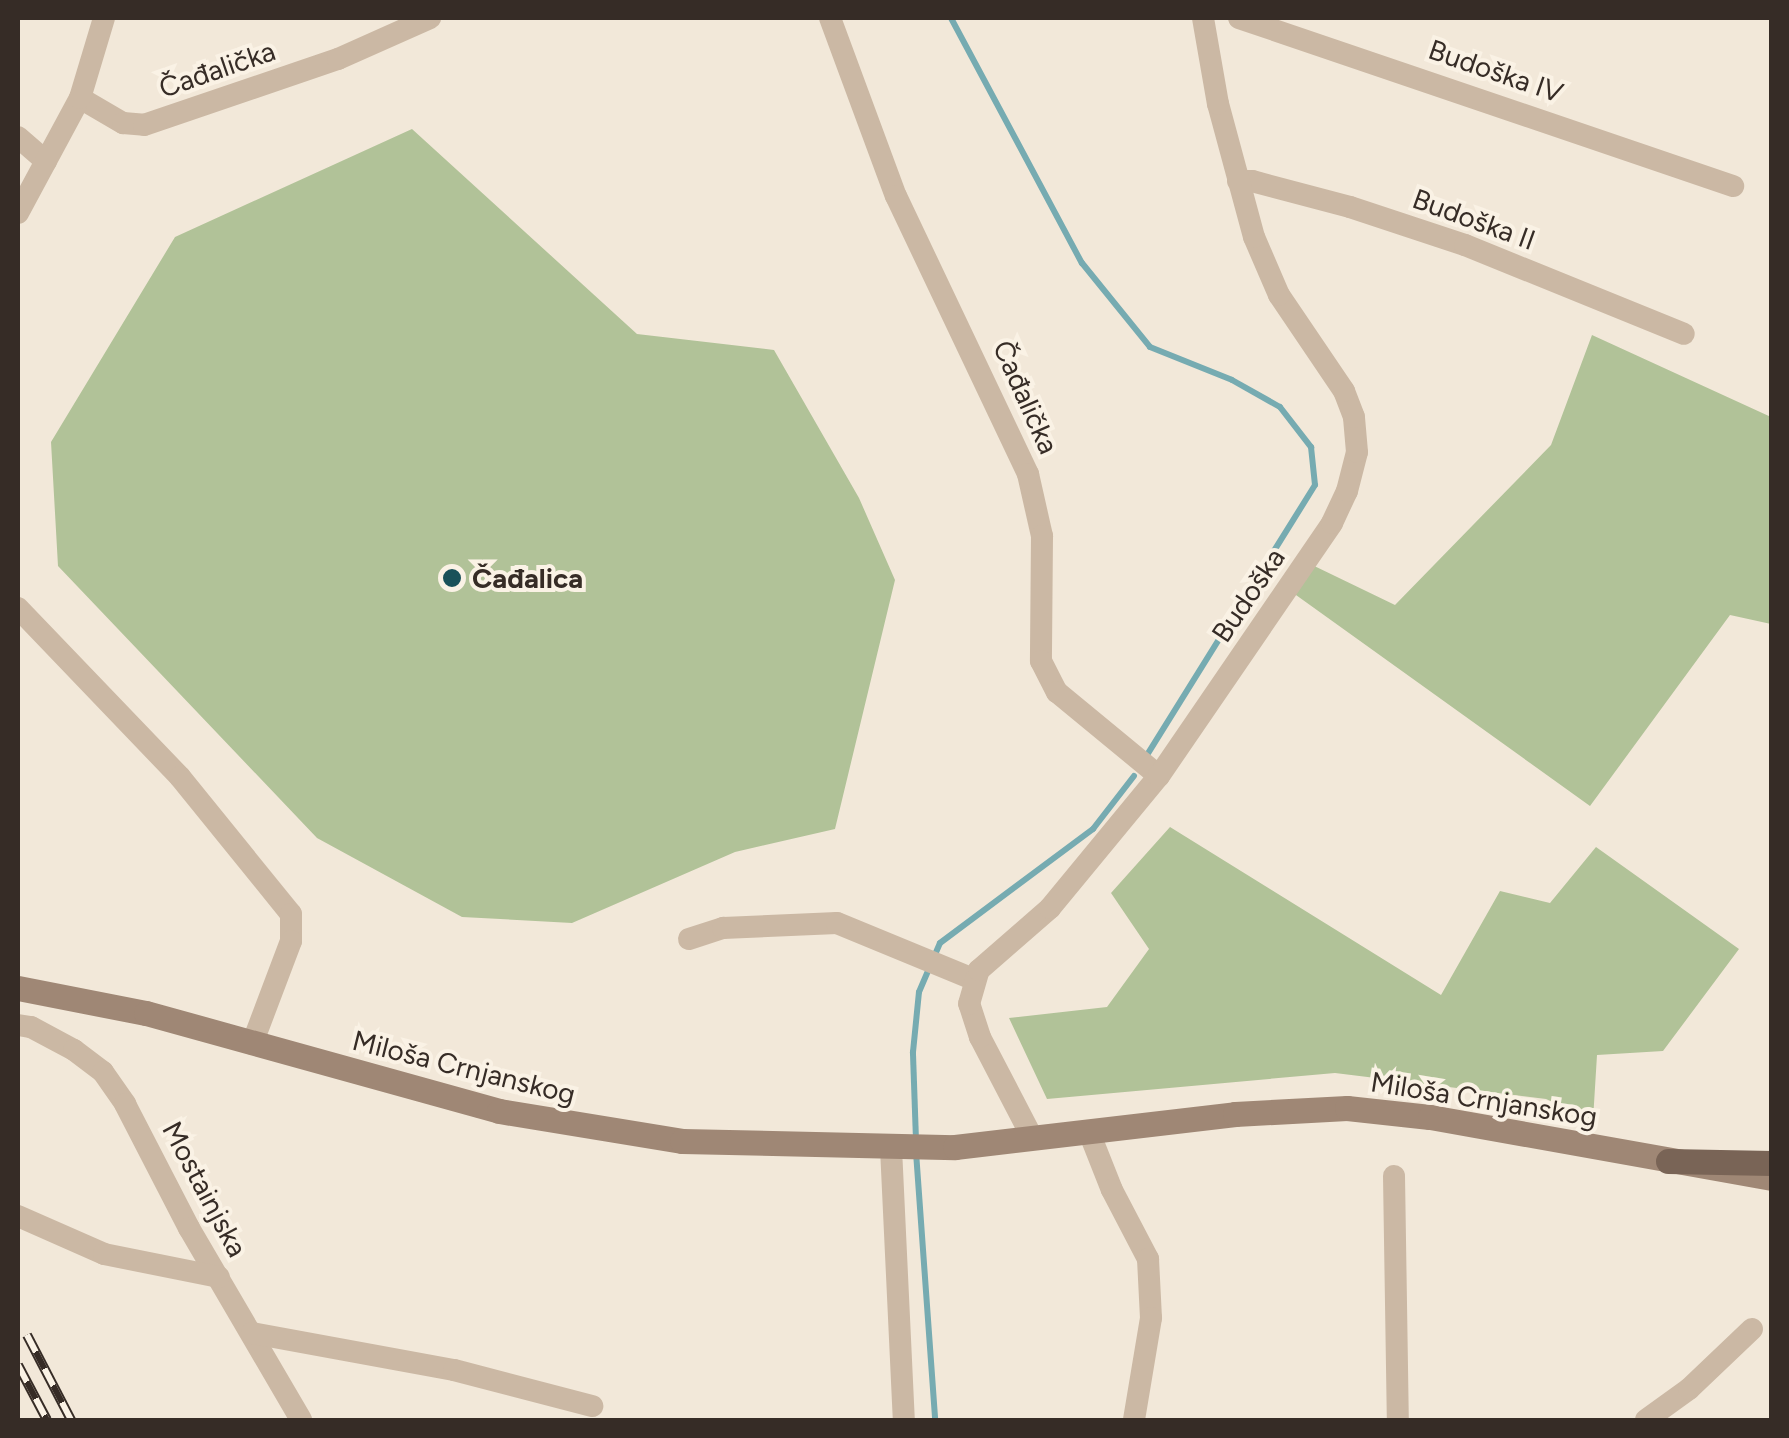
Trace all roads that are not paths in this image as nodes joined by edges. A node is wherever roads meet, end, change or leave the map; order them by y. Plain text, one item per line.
1 (104, 18) edge
2 (430, 18) edge
3 (830, 18) edge
4 (1203, 18) edge
5 (1239, 18) edge
6 (80, 98) junction
7 (18, 137) edge
8 (46, 161) junction
9 (1238, 181) junction
10 (1733, 186) dead end
11 (18, 212) edge
12 (1684, 334) dead end
13 (18, 608) edge
14 (1159, 776) junction
15 (690, 939) dead end
16 (965, 974) junction
17 (18, 988) edge
18 (18, 1025) edge
19 (252, 1044) junction
20 (1089, 1132) junction
21 (1033, 1139) junction
22 (898, 1148) junction
23 (1668, 1161) junction
24 (1772, 1163) edge
25 (1394, 1176) dead end
26 (1772, 1178) edge
27 (18, 1216) edge
28 (219, 1278) junction
29 (1752, 1329) dead end
30 (252, 1332) junction
31 (592, 1406) dead end
32 (301, 1420) edge
33 (904, 1420) edge
34 (1134, 1420) edge
35 (1398, 1420) edge
36 (1646, 1420) edge

1 - 6 street
2 - 6 street, Čađalička
3 - 14 street, Čađalička
4 - 9 street, Budoška
5 - 10 street, Budoška IV
6 - 8 street
7 - 8 street
8 - 11 street
9 - 12 street, Budoška II
9 - 14 street, Budoška
13 - 19 street
14 - 16 street, Budoška
15 - 16 street
16 - 21 street
17 - 19 main road, Miloša Crnjanskog
18 - 28 street, Mostainjska
19 - 22 main road, Miloša Crnjanskog
20 - 21 main road, Miloša Crnjanskog
20 - 23 main road, Miloša Crnjanskog
20 - 34 street
21 - 22 main road, Miloša Crnjanskog
22 - 33 street
23 - 24 main road
23 - 26 main road, Miloša Crnjanskog
25 - 35 street
27 - 28 street
28 - 30 street, Mostainjska
29 - 36 street
30 - 31 street
30 - 32 street, Mostainjska

